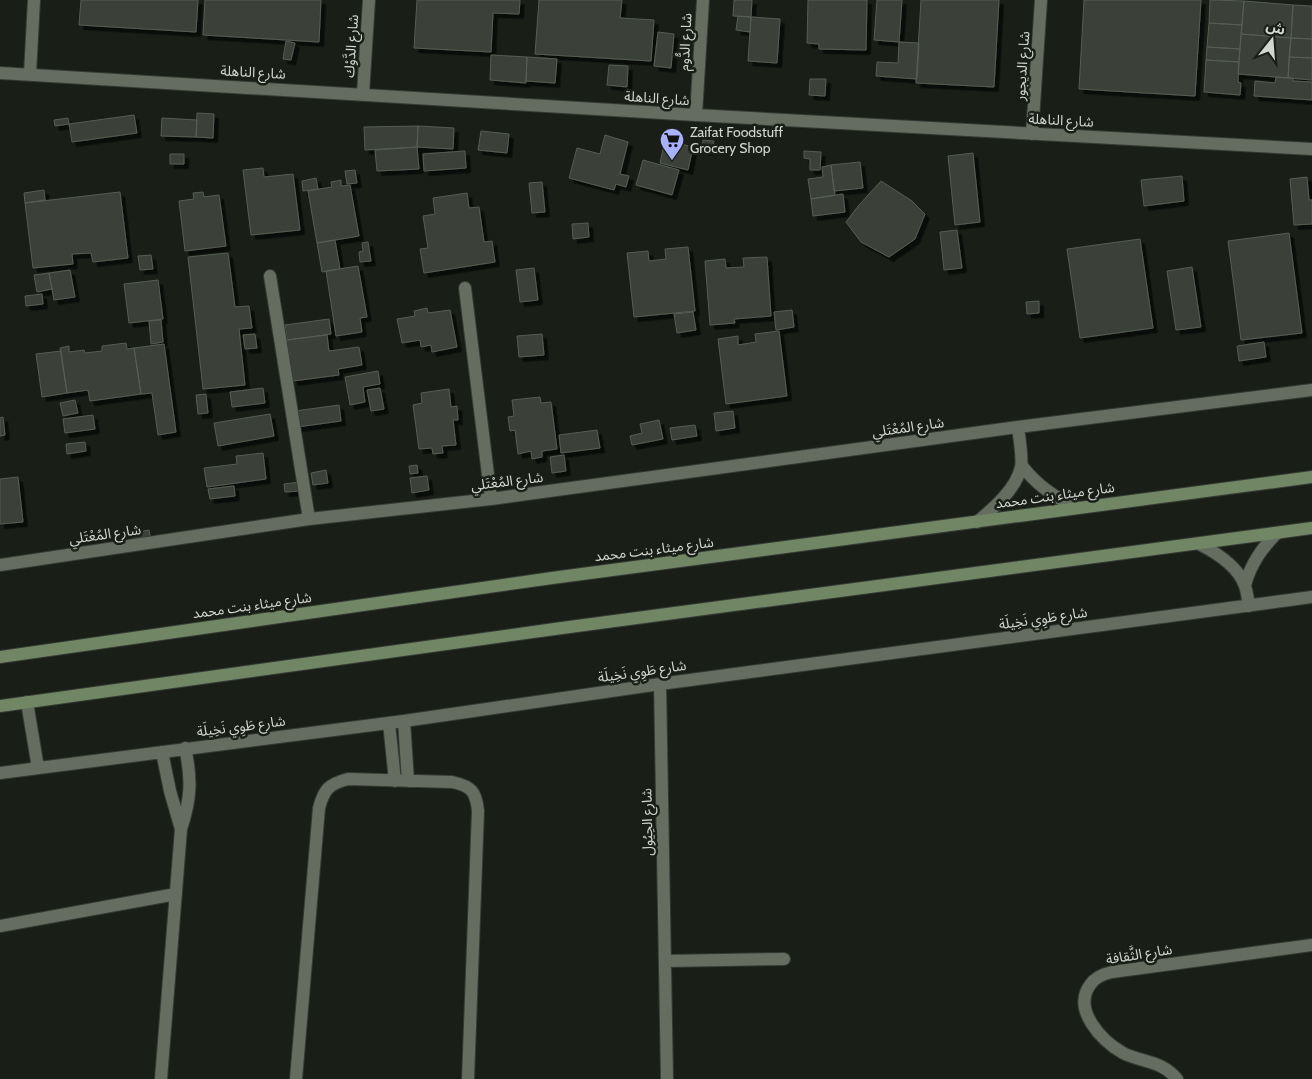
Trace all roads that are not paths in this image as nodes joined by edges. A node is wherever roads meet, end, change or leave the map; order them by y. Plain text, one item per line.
1 (34, 0) edge
2 (369, 0) edge
3 (703, 0) edge
4 (1041, 0) edge
5 (0, 73) edge
6 (30, 74) junction
7 (363, 94) junction
8 (696, 115) junction
9 (1032, 134) junction
10 (1312, 149) edge
11 (270, 276) dead end
12 (465, 288) dead end
13 (1312, 390) edge
14 (1018, 427) junction
15 (1022, 466) junction
16 (1312, 476) edge
17 (491, 499) junction
18 (1077, 507) junction
19 (309, 519) junction
20 (976, 522) junction
21 (1312, 528) edge
22 (1277, 533) junction
23 (1199, 544) junction
24 (0, 565) edge
25 (1245, 585) junction
26 (1312, 597) edge
27 (1249, 606) junction
28 (0, 657) edge
29 (660, 684) junction
30 (27, 702) junction
31 (0, 706) edge
32 (404, 721) junction
33 (389, 723) junction
34 (184, 748) junction
35 (162, 752) junction
36 (38, 768) junction
37 (0, 773) edge
38 (394, 780) junction
39 (408, 781) junction
40 (181, 829) junction
41 (176, 894) junction
42 (0, 926) edge
43 (1312, 946) edge
44 (784, 959) dead end
45 (665, 961) junction
46 (161, 1079) edge
47 (296, 1079) edge
48 (468, 1079) edge
49 (667, 1079) edge
50 (1177, 1079) edge

1 - 6 street
2 - 7 street, شارع الدَّوْك
3 - 8 street, شارع الدُّوم
4 - 9 street, شارع الديجور
5 - 6 street, شارع الناهلة
6 - 7 street, شارع الناهلة
7 - 8 street, شارع الناهلة
8 - 9 street, شارع الناهلة
9 - 10 street, شارع الناهلة
11 - 19 street
12 - 17 street
13 - 14 street, شارع المُعْتَلي
14 - 15 street
14 - 17 street, شارع المُعْتَلي
15 - 18 street
15 - 20 street
16 - 18 main road, شارع ميثاء بنت محمد
17 - 19 street, شارع المُعْتَلي
18 - 20 main road, شارع ميثاء بنت محمد
19 - 24 street, شارع المُعْتَلي
20 - 28 main road, شارع ميثاء بنت محمد
21 - 22 main road
22 - 23 main road
22 - 25 street
23 - 25 street
23 - 30 main road
25 - 27 street
26 - 27 street, شارع طَوِي نَخِيلَة
27 - 29 street, شارع طَوِي نَخِيلَة
29 - 32 street, شارع طَوِي نَخِيلَة
29 - 45 street, شارع الحِيُول
30 - 31 main road
30 - 36 street
32 - 33 street, شارع طَوِي نَخِيلَة
32 - 39 street
33 - 34 street, شارع طَوِي نَخِيلَة
33 - 38 street
34 - 35 street, شارع طَوِي نَخِيلَة
34 - 40 street
35 - 36 street, شارع طَوِي نَخِيلَة
35 - 40 street
36 - 37 street, شارع طَوِي نَخِيلَة
38 - 39 street
38 - 47 street
39 - 48 street
40 - 41 street
41 - 42 street
41 - 46 street
43 - 50 street, شارع الثَّقافة
44 - 45 street
45 - 49 street, شارع الحِيُول

